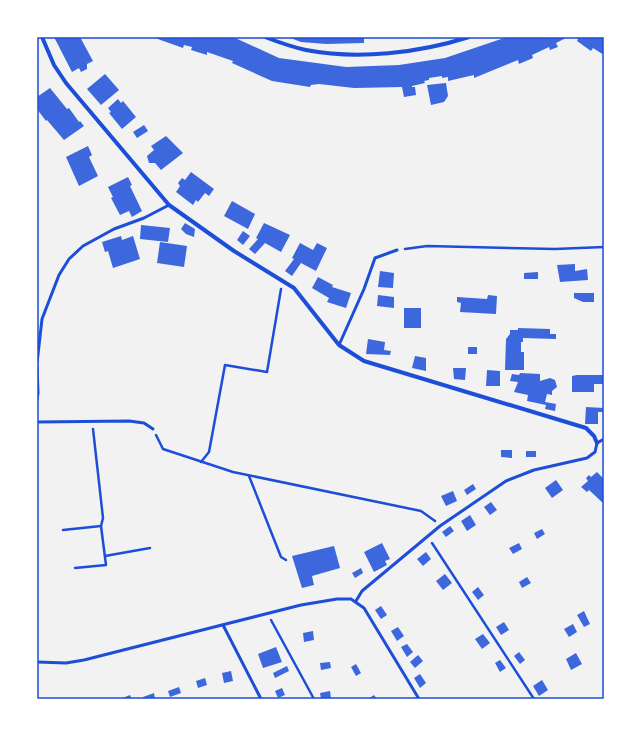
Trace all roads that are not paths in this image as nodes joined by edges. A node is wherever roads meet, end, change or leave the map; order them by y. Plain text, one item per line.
1 (42, 37) edge
2 (265, 37) edge
3 (469, 37) edge
4 (169, 205) junction
5 (397, 250) road end
6 (339, 345) junction
7 (37, 364) edge
8 (37, 400) edge
9 (37, 422) edge
10 (153, 429) road end
11 (604, 439) edge
12 (597, 443) junction
13 (356, 601) junction
14 (223, 625) junction
15 (37, 662) edge
16 (261, 699) edge
17 (419, 699) edge

1 - 4 street
2 - 3 street
4 - 6 street
4 - 7 lane
5 - 6 lane
6 - 12 street
7 - 8 lane
9 - 10 lane
11 - 12 lane
12 - 13 lane
13 - 14 lane
13 - 17 lane
14 - 15 lane
14 - 16 lane

